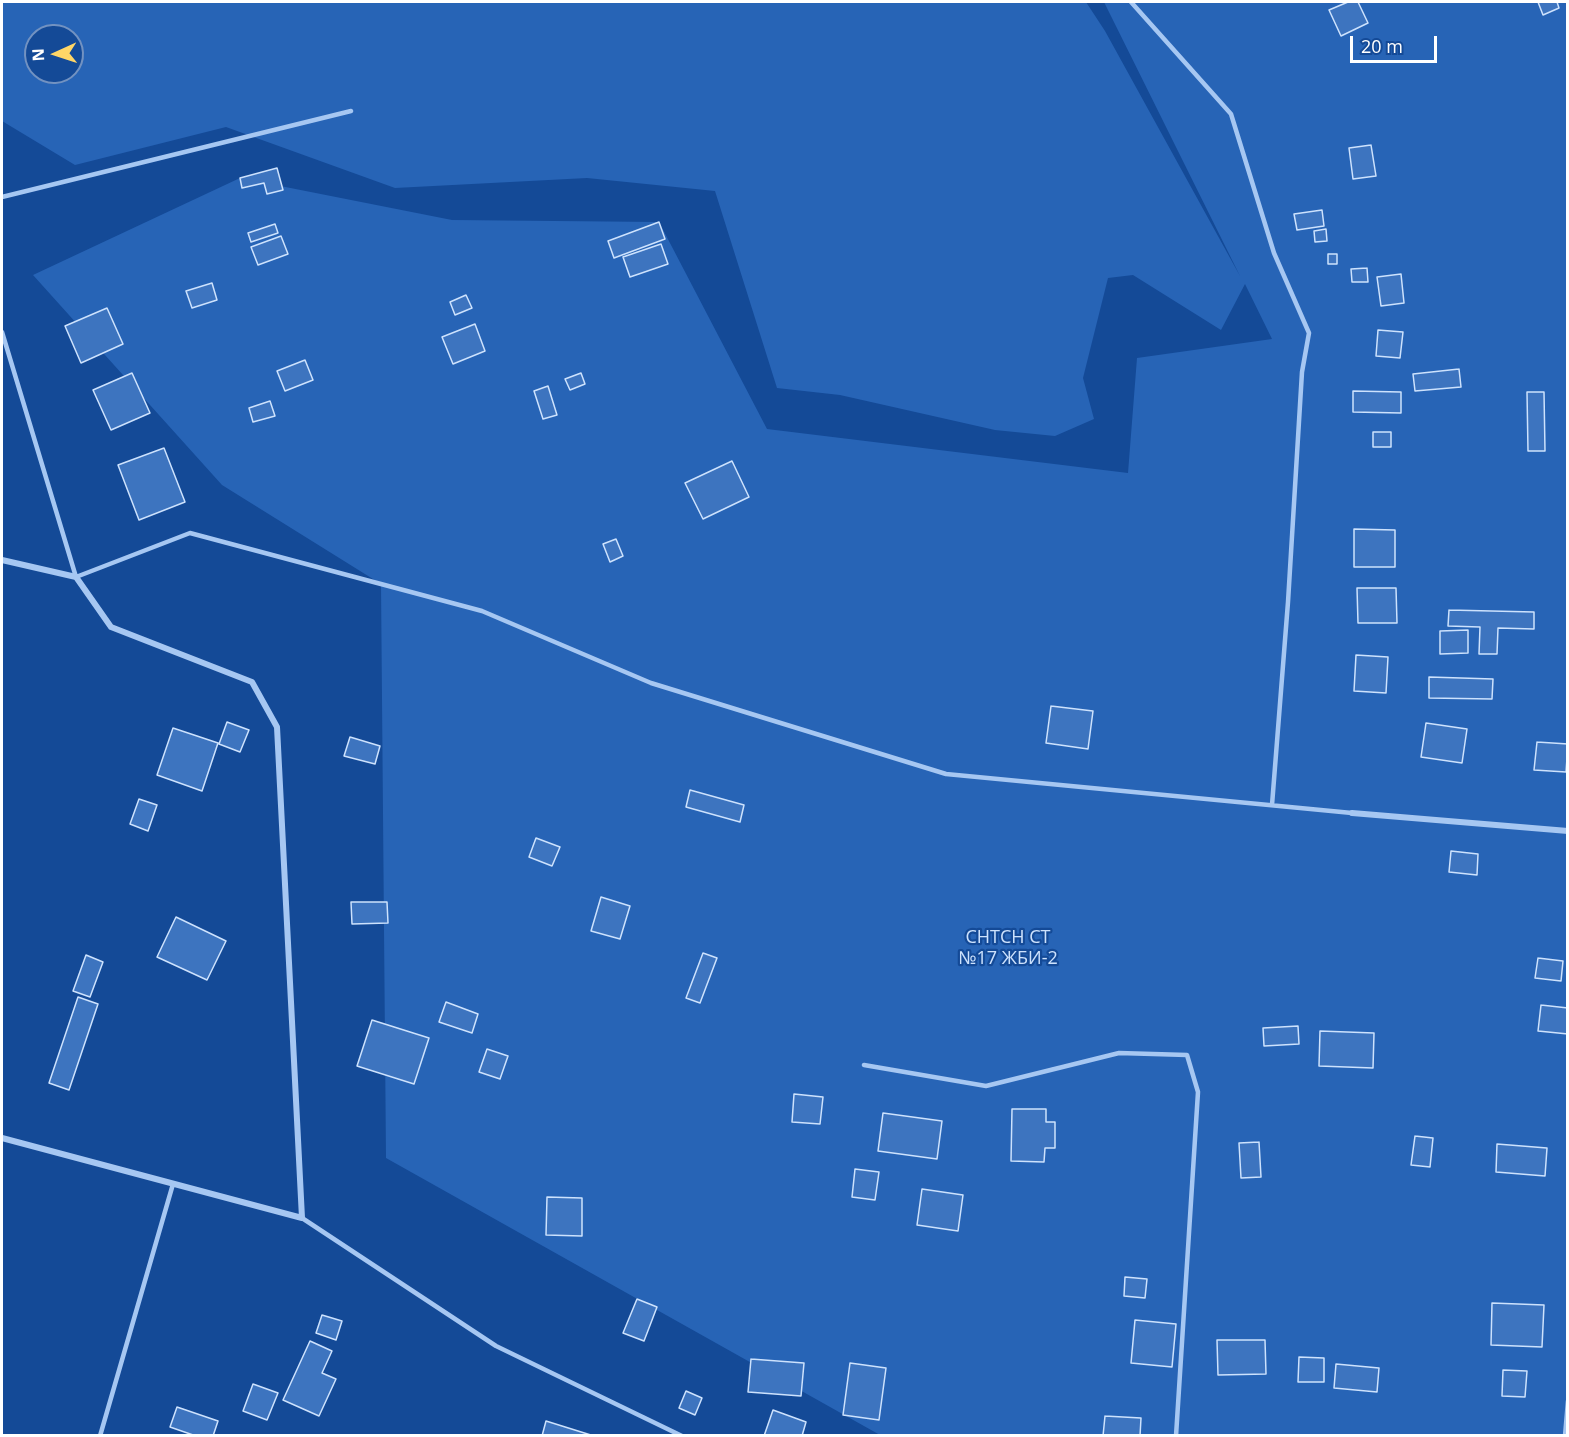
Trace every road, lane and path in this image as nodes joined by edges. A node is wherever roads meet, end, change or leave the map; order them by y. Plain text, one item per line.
1 (1131, 2) edge
2 (351, 111) dead end
3 (2, 197) edge
4 (2, 332) edge
5 (2, 560) edge
6 (76, 578) junction
7 (1272, 805) junction
8 (1352, 813) joint
9 (1568, 831) edge
10 (864, 1065) dead end
11 (2, 1138) edge
12 (173, 1184) junction
13 (302, 1218) junction
14 (1568, 1401) edge
15 (100, 1436) edge
16 (682, 1436) edge
17 (1176, 1436) edge
18 (1565, 1436) edge

1 - 7 lane
2 - 3 lane
4 - 6 lane
5 - 6 street
6 - 7 lane
6 - 13 street
7 - 8 lane
8 - 9 street
10 - 17 lane
11 - 12 street
12 - 13 street
12 - 15 lane
13 - 16 lane
14 - 18 lane

